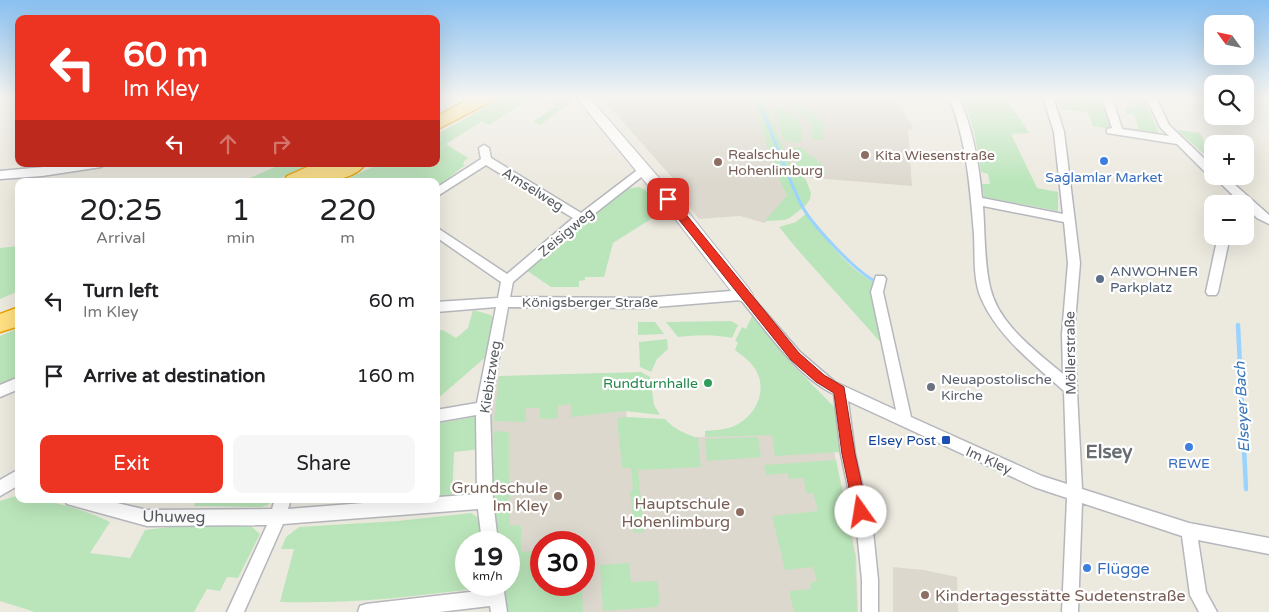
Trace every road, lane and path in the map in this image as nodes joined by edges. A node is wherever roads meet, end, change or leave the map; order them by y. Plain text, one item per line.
1 (606, 126) edge
2 (964, 126) edge
3 (1057, 126) edge
4 (1113, 126) edge
5 (1164, 126) edge
6 (1178, 141) junction
7 (1204, 165) edge
8 (80, 167) edge
9 (323, 167) edge
10 (350, 167) edge
11 (644, 171) junction
12 (0, 175) edge
13 (300, 178) edge
14 (327, 178) edge
15 (1228, 185) edge
16 (440, 190) edge
17 (1236, 192) junction
18 (1235, 195) edge
19 (976, 201) junction
20 (581, 218) junction
21 (1068, 219) junction
22 (1269, 220) edge
23 (440, 234) edge
24 (1222, 245) edge
25 (880, 279) dead end
26 (507, 280) junction
27 (1212, 292) dead end
28 (744, 295) junction
29 (15, 302) edge
30 (503, 302) junction
31 (440, 307) edge
32 (0, 308) edge
33 (15, 317) edge
34 (0, 323) edge
35 (15, 385) edge
36 (1071, 388) junction
37 (840, 390) junction
38 (0, 391) edge
39 (483, 408) junction
40 (440, 415) edge
41 (905, 420) junction
42 (15, 479) edge
43 (0, 489) edge
44 (1075, 494) junction
45 (485, 501) junction
46 (88, 503) edge
47 (283, 503) edge
48 (278, 517) junction
49 (489, 531) edge
50 (1189, 531) junction
51 (1269, 546) edge
52 (497, 598) edge
53 (235, 612) edge
54 (366, 612) edge
55 (870, 612) edge
56 (1070, 612) edge
57 (1210, 612) edge

1 - 11 street, Im Kley
2 - 19 street
3 - 21 street, Möllerstraße
4 - 6 street
5 - 6 street
6 - 7 street
8 - 12 street
9 - 13 highway
10 - 14 highway
11 - 20 street, Zeisigweg
11 - 28 street, Im Kley
15 - 17 street
16 - 20 street, Amselweg
17 - 18 street
17 - 22 street
19 - 21 street
19 - 36 street
20 - 26 street, Zeisigweg
21 - 36 street, Möllerstraße
23 - 26 street
24 - 27 street
25 - 41 street
26 - 30 street
28 - 30 street, Königsberger Straße
28 - 37 street, Im Kley
29 - 32 highway
30 - 31 street, Königsberger Straße
30 - 39 street, Kiebitzweg
33 - 34 highway
35 - 38 street
36 - 44 street, Möllerstraße
37 - 41 street, Im Kley
37 - 55 street
39 - 40 street
39 - 45 street, Kiebitzweg
41 - 44 street, Im Kley
42 - 43 street
44 - 50 street, Im Kley
44 - 56 street, Möllerstraße
45 - 48 street, Uhuweg
45 - 49 street, Kiebitzweg
46 - 48 street, Uhuweg
47 - 48 street
48 - 53 street
50 - 51 street, Im Kley
50 - 57 street
52 - 54 street

